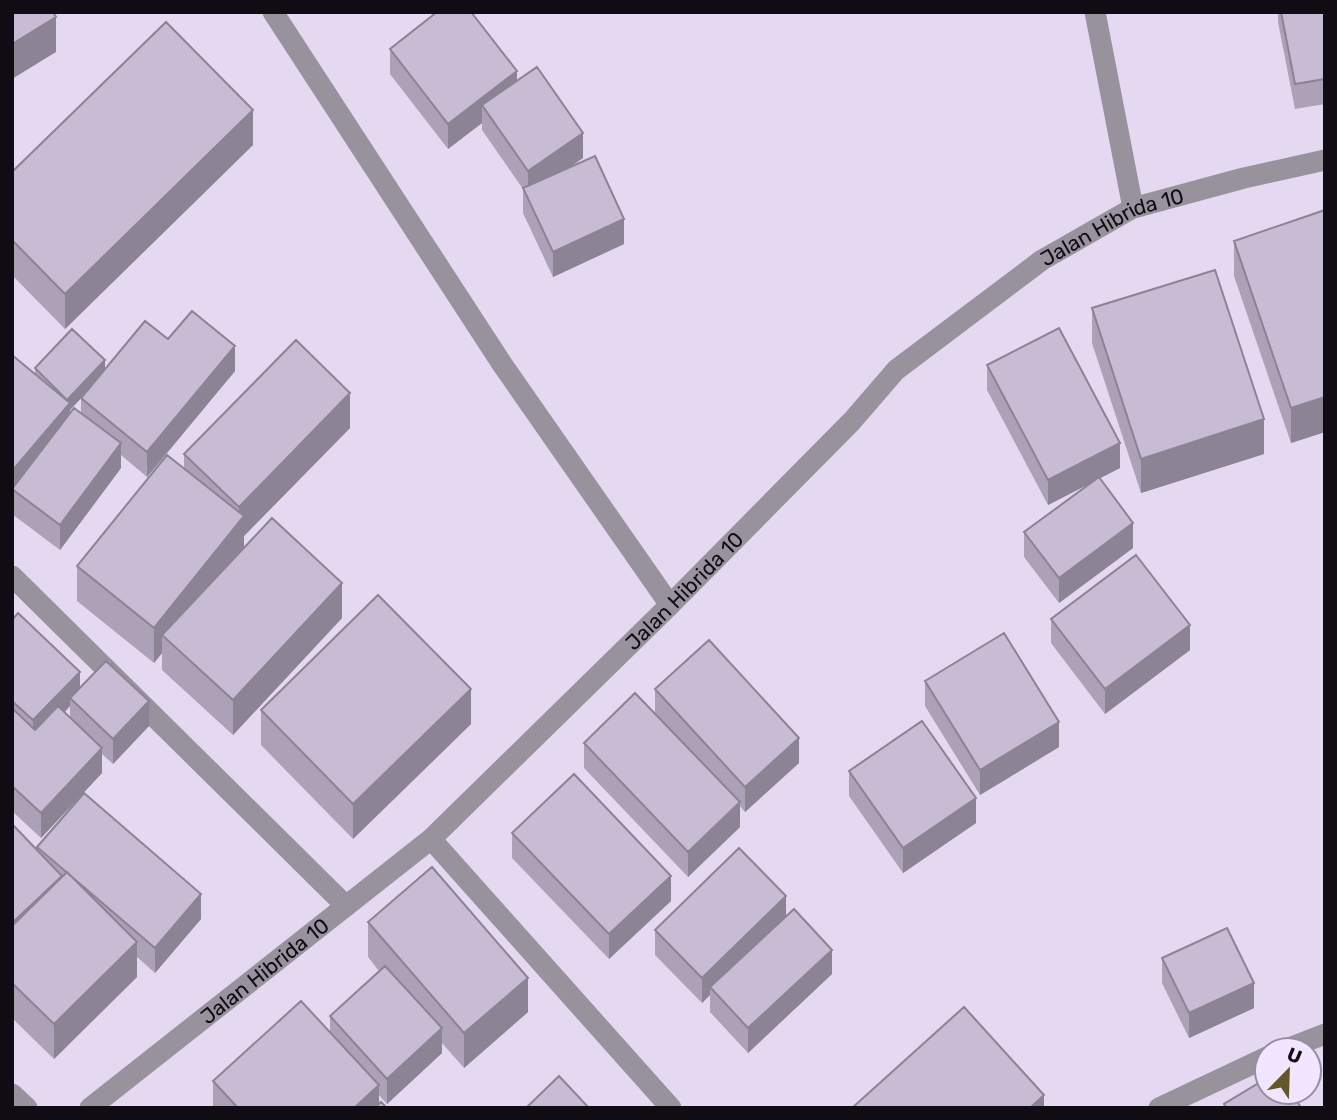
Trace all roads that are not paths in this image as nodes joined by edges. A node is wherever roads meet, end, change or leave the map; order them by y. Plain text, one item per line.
1 (274, 12) edge
2 (1095, 12) edge
3 (1325, 160) edge
4 (1133, 208) junction
5 (12, 576) edge
6 (670, 605) junction
7 (432, 839) junction
8 (345, 906) junction
9 (1253, 1064) edge
10 (12, 1094) edge
11 (101, 1105) edge
12 (27, 1108) edge
13 (671, 1108) edge
14 (1159, 1108) edge

1 - 6 street
2 - 4 street
3 - 4 street, Jalan Hibrida 10
4 - 6 street, Jalan Hibrida 10
5 - 8 street
6 - 7 street, Jalan Hibrida 10
7 - 8 street, Jalan Hibrida 10
7 - 13 street
8 - 11 street, Jalan Hibrida 10
9 - 14 street
10 - 12 street

